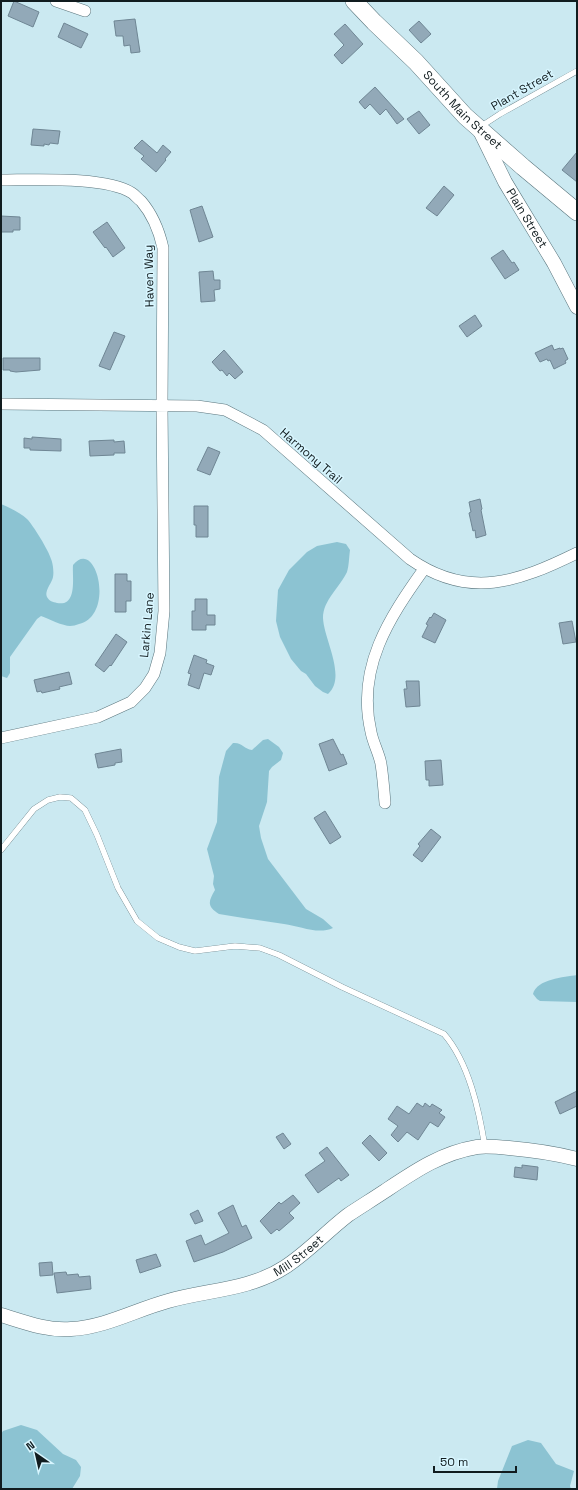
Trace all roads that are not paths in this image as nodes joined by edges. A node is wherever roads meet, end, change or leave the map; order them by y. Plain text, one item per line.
1 (56, 1) edge
2 (354, 1) edge
3 (85, 11) dead end
4 (577, 71) edge
5 (478, 128) junction
6 (1, 180) edge
7 (577, 212) edge
8 (577, 307) edge
9 (1, 404) edge
10 (162, 406) junction
11 (577, 553) edge
12 (424, 569) junction
13 (1, 738) edge
14 (385, 803) dead end
15 (1, 850) edge
16 (485, 1147) junction
17 (577, 1159) edge
18 (1, 1315) edge

1 - 3 street
2 - 5 main road, South Main Street
4 - 5 lane, Plant Street
5 - 7 main road, South Main Street
5 - 8 street, Plain Street
6 - 10 street, Haven Way
9 - 10 street, Harmony Trail
10 - 12 street, Harmony Trail
10 - 13 street, Larkin Lane
11 - 12 street, Harmony Trail
12 - 14 street
15 - 16 lane
16 - 17 street, Mill Street
16 - 18 street, Mill Street

